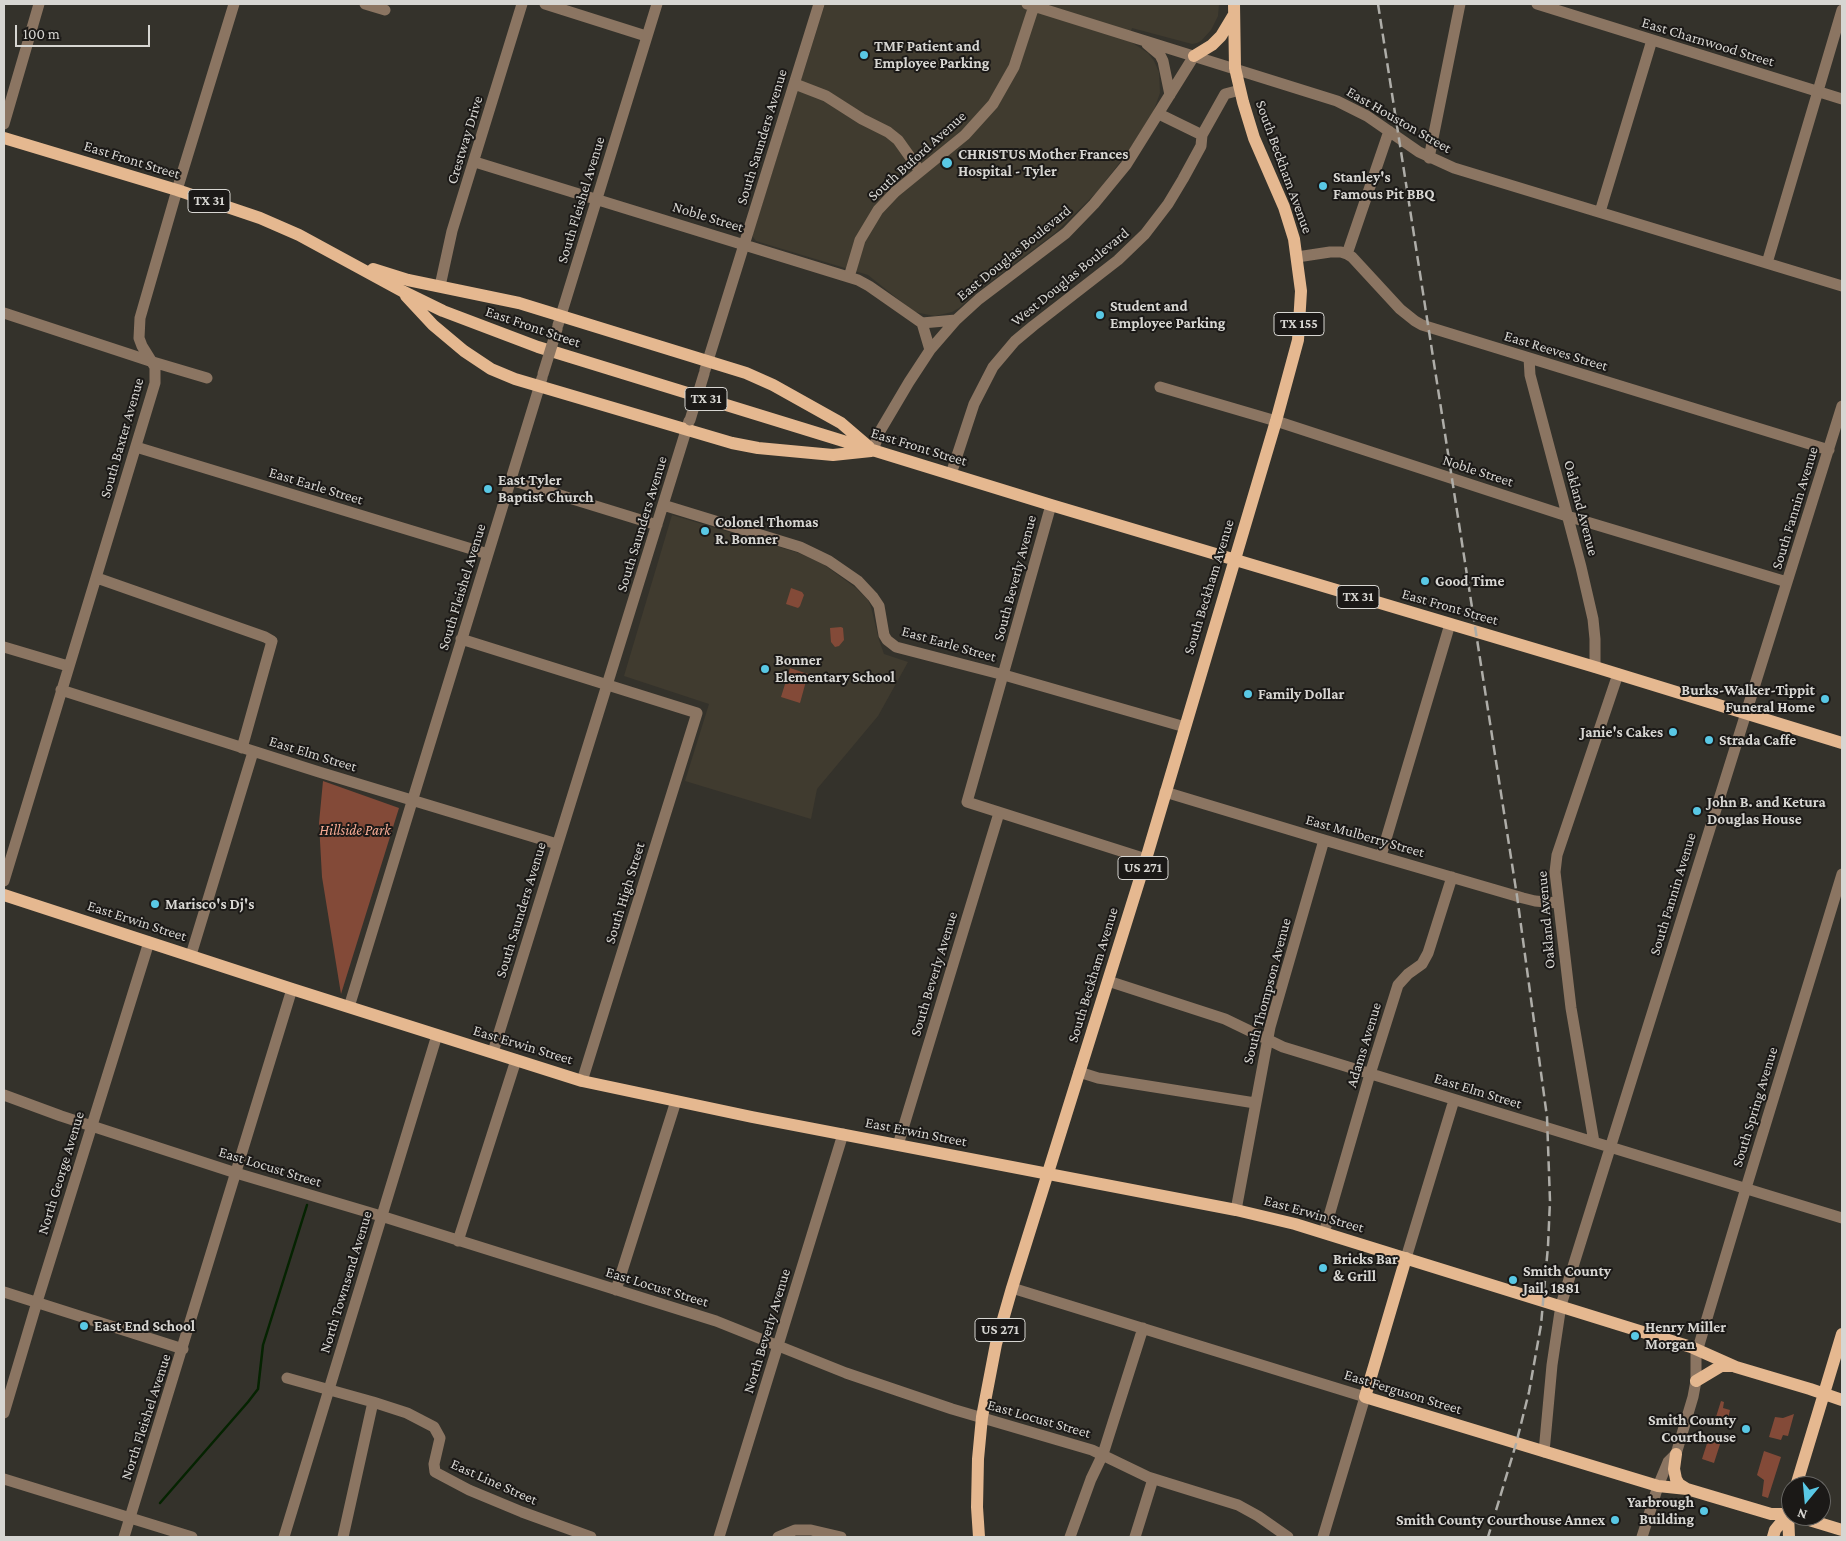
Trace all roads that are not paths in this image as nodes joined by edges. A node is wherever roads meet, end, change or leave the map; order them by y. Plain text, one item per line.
1 (39, 4) edge
2 (234, 4) edge
3 (365, 4) edge
4 (522, 4) edge
5 (545, 4) edge
6 (656, 4) edge
7 (819, 4) edge
8 (1460, 4) edge
9 (1537, 4) edge
10 (1031, 5) edge
11 (385, 10) dead end
12 (1233, 10) edge
13 (1842, 10) edge
14 (646, 36) junction
15 (1142, 40) junction
16 (1652, 40) junction
17 (1194, 56) junction
18 (1235, 68) junction
19 (794, 84) junction
20 (1240, 90) junction
21 (1818, 92) junction
22 (1170, 95) junction
23 (1842, 99) edge
24 (1159, 114) junction
25 (4, 124) edge
26 (1389, 130) junction
27 (1202, 135) junction
28 (4, 138) edge
29 (1429, 158) junction
30 (475, 162) junction
31 (920, 171) junction
32 (177, 190) junction
33 (596, 199) junction
34 (1600, 212) junction
35 (744, 244) junction
36 (1347, 254) junction
37 (342, 257) junction
38 (1297, 257) junction
39 (1766, 263) junction
40 (849, 276) junction
41 (440, 286) junction
42 (1842, 286) edge
43 (402, 291) junction
44 (4, 313) edge
45 (561, 315) junction
46 (956, 320) junction
47 (922, 323) junction
48 (930, 350) junction
49 (1530, 358) junction
50 (708, 360) junction
51 (152, 362) junction
52 (207, 378) dead end
53 (541, 380) junction
54 (1160, 387) dead end
55 (1842, 406) edge
56 (1276, 421) junction
57 (688, 425) junction
58 (136, 447) junction
59 (873, 450) junction
60 (1829, 450) junction
61 (951, 474) junction
62 (511, 480) junction
63 (663, 505) junction
64 (1051, 505) junction
65 (1567, 516) junction
66 (657, 525) junction
67 (488, 554) junction
68 (1234, 560) junction
69 (96, 578) junction
70 (1787, 582) junction
71 (1450, 624) junction
72 (461, 639) junction
73 (4, 648) edge
74 (68, 666) junction
75 (1595, 667) junction
76 (1618, 674) junction
77 (1004, 675) junction
78 (607, 685) junction
79 (61, 690) junction
80 (1745, 713) junction
81 (1185, 727) junction
82 (1842, 743) edge
83 (248, 750) junction
84 (1165, 792) junction
85 (413, 800) junction
86 (999, 813) junction
87 (1324, 840) junction
88 (557, 844) junction
89 (1381, 856) junction
90 (1146, 859) junction
91 (1842, 874) edge
92 (1452, 877) junction
93 (4, 881) edge
94 (4, 895) edge
95 (1558, 903) junction
96 (149, 942) junction
97 (191, 955) junction
98 (1108, 981) junction
99 (292, 989) junction
100 (349, 1007) junction
101 (437, 1035) junction
102 (1267, 1040) junction
103 (493, 1052) junction
104 (516, 1060) junction
105 (1079, 1072) junction
106 (1370, 1074) junction
107 (582, 1081) junction
108 (4, 1095) edge
109 (1454, 1100) junction
110 (676, 1101) junction
111 (1255, 1103) junction
112 (92, 1126) junction
113 (843, 1134) junction
114 (1594, 1142) junction
115 (898, 1144) junction
116 (1609, 1147) junction
117 (236, 1173) junction
118 (1047, 1175) junction
119 (1746, 1188) junction
120 (1236, 1210) junction
121 (382, 1216) junction
122 (1842, 1218) edge
123 (1324, 1233) junction
124 (458, 1241) junction
125 (1406, 1258) junction
126 (1012, 1288) junction
127 (616, 1290) junction
128 (4, 1292) edge
129 (36, 1302) junction
130 (1561, 1305) junction
131 (1143, 1328) junction
132 (1842, 1334) edge
133 (778, 1346) junction
134 (183, 1349) junction
135 (1698, 1349) junction
136 (1736, 1367) junction
137 (287, 1378) dead end
138 (1696, 1381) junction
139 (328, 1389) junction
140 (1823, 1394) junction
141 (1365, 1397) junction
142 (1842, 1400) edge
143 (373, 1402) junction
144 (4, 1413) edge
145 (982, 1417) junction
146 (1544, 1452) junction
147 (1103, 1454) junction
148 (1676, 1454) junction
149 (1799, 1476) edge
150 (4, 1479) edge
151 (1153, 1479) junction
152 (1658, 1486) junction
153 (1687, 1489) junction
154 (1781, 1513) edge
155 (130, 1518) junction
156 (1781, 1523) edge
157 (124, 1537) edge
158 (192, 1537) edge
159 (284, 1537) edge
160 (343, 1537) edge
161 (591, 1537) edge
162 (718, 1537) edge
163 (778, 1537) edge
164 (841, 1537) edge
165 (979, 1537) edge
166 (1070, 1537) edge
167 (1135, 1537) edge
168 (1288, 1537) edge
169 (1323, 1537) edge
170 (1642, 1537) edge
171 (1773, 1537) edge

1 - 25 street
2 - 32 street, South Baxter Avenue
3 - 11 street
4 - 30 street, Crestway Drive
5 - 14 street
6 - 14 street, South Fleishel Avenue
7 - 19 street, South Saunders Avenue
8 - 29 street
9 - 16 street, East Charnwood Street
10 - 15 street, East Houston Street
10 - 31 street, South Buford Avenue
12 - 17 main road
12 - 18 main road, South Beckham Avenue / TX 155
13 - 21 street
14 - 33 street, South Fleishel Avenue
15 - 17 street, East Houston Street
15 - 22 street
16 - 21 street, East Charnwood Street
16 - 34 street
17 - 18 street, East Houston Street
17 - 22 street, East Douglas Boulevard
18 - 20 main road, South Beckham Avenue / TX 155
18 - 26 street, East Houston Street
19 - 31 street
19 - 35 street, South Saunders Avenue
20 - 27 street, West Douglas Boulevard
20 - 38 main road, South Beckham Avenue / TX 155
21 - 23 street, East Charnwood Street
21 - 39 street
22 - 24 street, East Douglas Boulevard
24 - 27 street
24 - 46 street, East Douglas Boulevard
26 - 29 street, East Houston Street
26 - 36 street
27 - 61 street, West Douglas Boulevard
28 - 32 main road, East Front Street / TX 31
29 - 34 street, East Houston Street
30 - 33 street, Noble Street
30 - 41 street, Crestway Drive
31 - 40 street, South Buford Avenue
32 - 37 main road, East Front Street / TX 31
32 - 51 street, South Baxter Avenue
33 - 35 street, Noble Street
33 - 45 street, South Fleishel Avenue
34 - 39 street, East Houston Street
35 - 40 street, Noble Street
35 - 50 street, South Saunders Avenue
36 - 38 street
36 - 49 street, East Reeves Street
37 - 41 main road
37 - 43 main road, East Front Street / TX 31
38 - 56 main road, South Beckham Avenue / TX 155
39 - 42 street, East Houston Street
40 - 47 street, Noble Street
41 - 45 main road
43 - 53 main road
43 - 59 main road, East Front Street / TX 31
44 - 51 street
45 - 50 main road
45 - 53 street, South Fleishel Avenue, bridge
46 - 47 street
46 - 48 street, East Douglas Boulevard
47 - 48 street
48 - 59 street, East Douglas Boulevard
49 - 60 street, East Reeves Street
49 - 65 street, Oakland Avenue
50 - 57 street, South Saunders Avenue, bridge
50 - 59 main road
51 - 52 street
51 - 58 street, South Baxter Avenue
53 - 57 main road
53 - 62 street, South Fleishel Avenue
54 - 56 street, Noble Street
55 - 60 street, South Fannin Avenue
56 - 65 street, Noble Street
56 - 68 main road, South Beckham Avenue / TX 155
57 - 59 main road
57 - 63 street, South Saunders Avenue
58 - 67 street, East Earle Street
58 - 69 street, South Baxter Avenue
59 - 61 main road, East Front Street / TX 31
60 - 70 street, South Fannin Avenue
61 - 64 main road, East Front Street / TX 31
62 - 66 street
62 - 67 street, South Fleishel Avenue
63 - 66 street, South Saunders Avenue
63 - 77 street, East Earle Street
64 - 68 main road, East Front Street / TX 31
64 - 77 street, South Beverly Avenue
65 - 70 street, Noble Street
65 - 75 street, Oakland Avenue
66 - 78 street, South Saunders Avenue
67 - 72 street, South Fleishel Avenue
68 - 71 main road, East Front Street / TX 31
68 - 81 main road, South Beckham Avenue / US 271
69 - 74 street, South Baxter Avenue
69 - 83 street
70 - 80 street, South Fannin Avenue
71 - 75 main road, East Front Street / TX 31
71 - 89 street
72 - 78 street
72 - 85 street, South Fleishel Avenue
73 - 74 street
74 - 79 street, South Baxter Avenue
75 - 76 main road, East Front Street / TX 31
76 - 80 main road, East Front Street / TX 31
76 - 95 street, Oakland Avenue
77 - 81 street, East Earle Street
77 - 86 street, South Beverly Avenue
78 - 88 street, South Saunders Avenue
78 - 107 street, South High Street
79 - 83 street, East Elm Street
79 - 93 street, South Baxter Avenue
80 - 82 main road, East Front Street / TX 31
80 - 116 street, South Fannin Avenue
81 - 84 main road, South Beckham Avenue / US 271
83 - 85 street, East Elm Street
83 - 97 street
84 - 87 street, East Mulberry Street
84 - 90 main road, South Beckham Avenue / US 271
85 - 88 street, East Elm Street
85 - 100 street, South Fleishel Avenue
86 - 90 street
86 - 115 street, South Beverly Avenue
87 - 89 street, East Mulberry Street
87 - 102 street, South Thompson Avenue
88 - 103 street, South Saunders Avenue
89 - 92 street, East Mulberry Street
90 - 98 main road, South Beckham Avenue / US 271
91 - 119 street, South Spring Avenue
92 - 95 street, East Mulberry Street
92 - 106 street, Adams Avenue
94 - 96 main road, East Erwin Street
95 - 114 street, Oakland Avenue
96 - 97 main road, East Erwin Street
96 - 112 street, North George Avenue
97 - 99 main road, East Erwin Street
98 - 102 street, East Elm Street
98 - 105 main road, South Beckham Avenue / US 271
99 - 100 main road, East Erwin Street
99 - 117 street, North Fleishel Avenue
100 - 101 main road, East Erwin Street
101 - 103 main road, East Erwin Street
101 - 121 street, North Townsend Avenue
102 - 106 street, East Elm Street
102 - 111 street, South Thompson Avenue
103 - 104 main road, East Erwin Street
104 - 107 main road, East Erwin Street
104 - 124 street
105 - 111 street
105 - 118 main road, South Beckham Avenue / US 271
106 - 109 street, East Elm Street
106 - 123 street, Adams Avenue
107 - 110 main road, East Erwin Street
108 - 112 street, East Locust Street
109 - 114 street, East Elm Street
109 - 125 street
110 - 113 main road, East Erwin Street
110 - 127 street
111 - 120 street, South Thompson Avenue
112 - 117 street, East Locust Street
112 - 129 street, North George Avenue
113 - 115 main road, East Erwin Street
113 - 133 street, North Beverly Avenue
114 - 116 street, East Elm Street
115 - 118 main road, East Erwin Street
116 - 119 street, East Elm Street
116 - 130 street, South Fannin Avenue
117 - 121 street, East Locust Street
117 - 134 street, North Fleishel Avenue
118 - 120 main road, East Erwin Street
118 - 126 main road, US 271
119 - 122 street, East Elm Street
119 - 135 street, South Spring Avenue
120 - 123 main road, East Erwin Street
121 - 124 street, East Locust Street
121 - 139 street, North Townsend Avenue
123 - 125 main road, East Erwin Street
124 - 127 street, East Locust Street
125 - 130 main road, East Erwin Street
125 - 141 main road
126 - 131 street, East Ferguson Street
126 - 145 main road, US 271
127 - 133 street, East Locust Street
128 - 129 street
129 - 134 street
129 - 144 street, North George Avenue
130 - 135 main road, East Erwin Street
130 - 146 street, South Fannin Avenue
131 - 141 street, East Ferguson Street
131 - 147 street
132 - 140 main road
133 - 145 street, East Locust Street
133 - 162 street, North Beverly Avenue
134 - 155 street, North Fleishel Avenue
135 - 136 main road, East Erwin Street
135 - 138 street, South Spring Avenue
136 - 138 main road
136 - 140 main road, East Erwin Street
137 - 139 street, East Line Street
138 - 148 street, South Spring Avenue
139 - 143 street, East Line Street
139 - 159 street, North Townsend Avenue
140 - 142 main road, East Erwin Street
140 - 149 main road
141 - 146 main road, East Ferguson Street
141 - 169 street
143 - 160 street
143 - 161 street, East Line Street
145 - 147 street, East Locust Street
145 - 165 main road, US 271
146 - 152 main road, East Ferguson Street
147 - 151 street, East Locust Street
147 - 166 street
148 - 152 street, South Spring Avenue
148 - 153 main road
150 - 155 street
151 - 167 street
151 - 168 street, East Locust Street
152 - 153 main road, East Ferguson Street
152 - 170 street, South Spring Avenue
153 - 154 main road, East Ferguson Street
155 - 157 street, North Fleishel Avenue
155 - 158 street
156 - 171 main road
163 - 164 street

